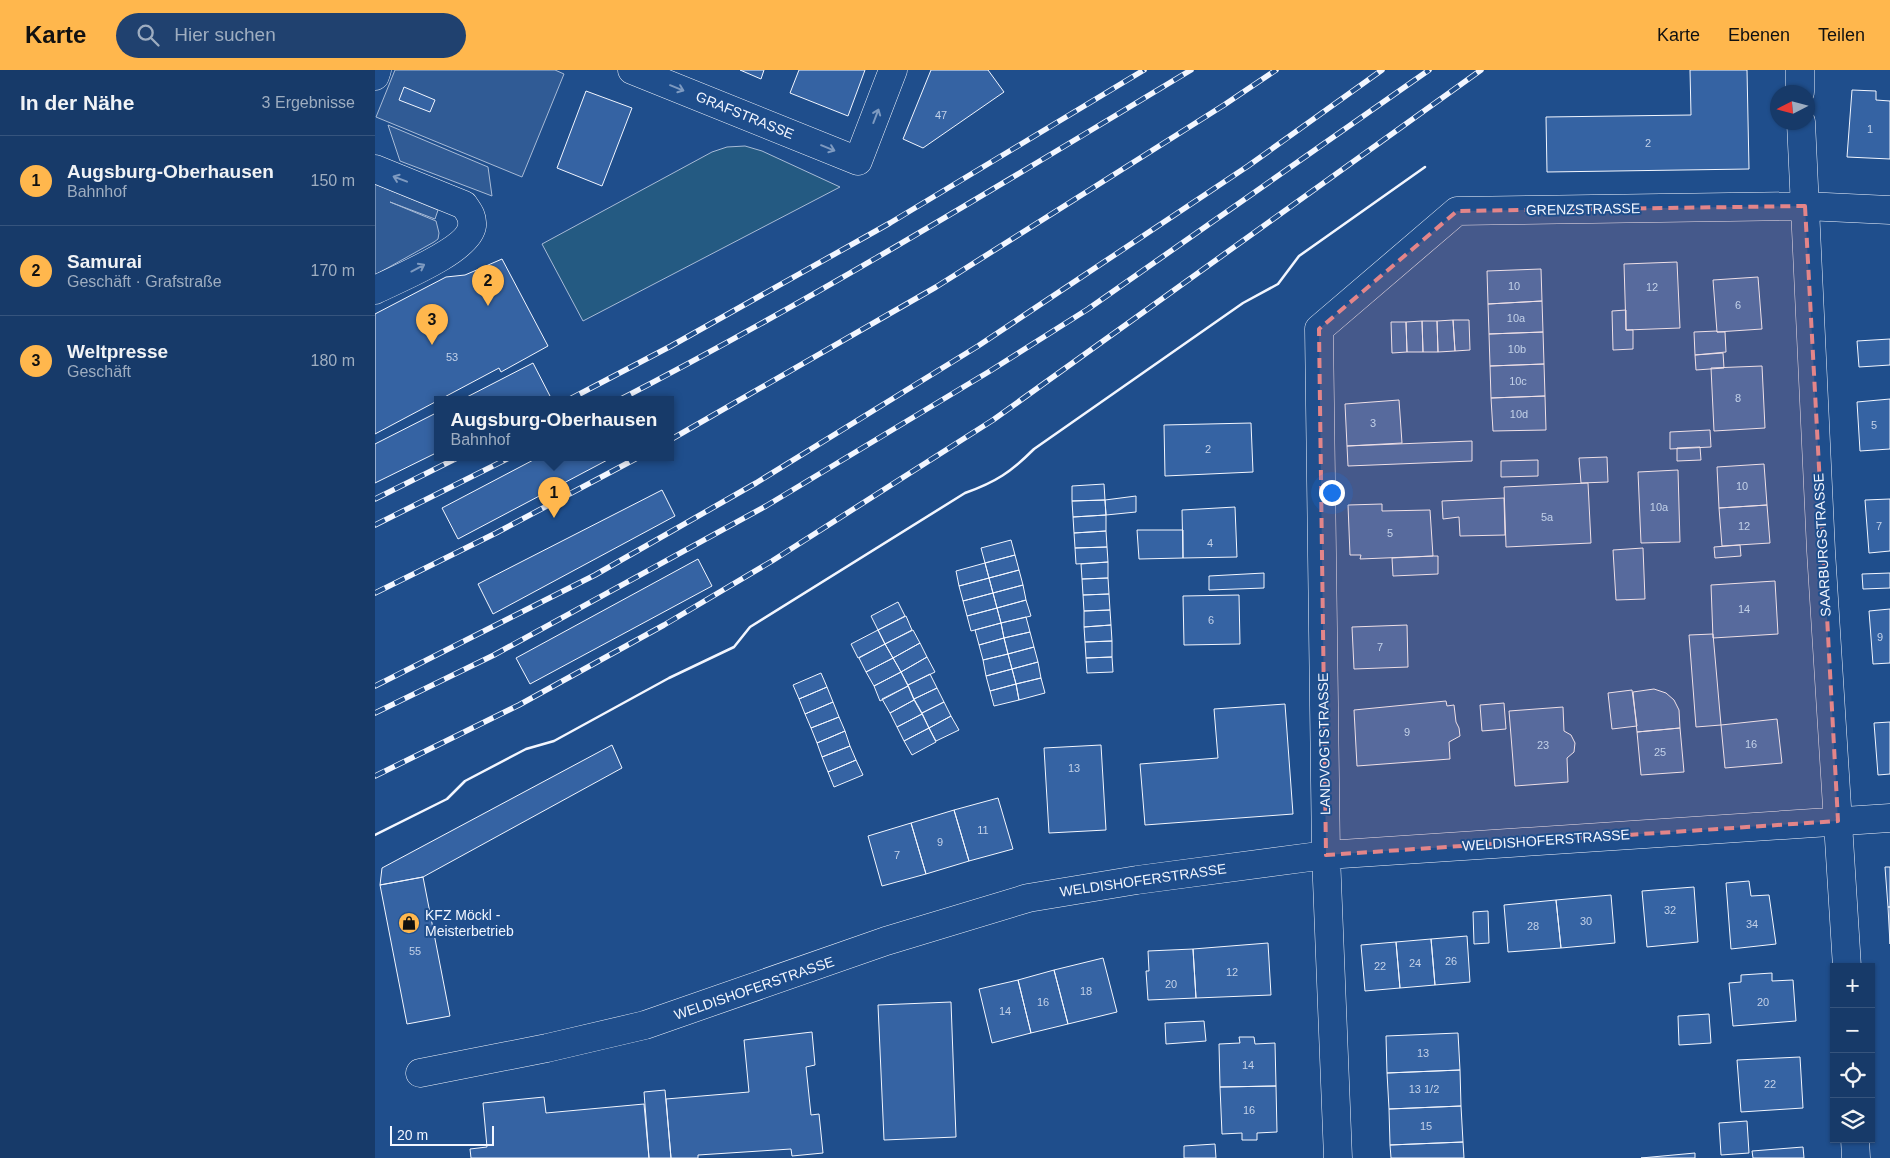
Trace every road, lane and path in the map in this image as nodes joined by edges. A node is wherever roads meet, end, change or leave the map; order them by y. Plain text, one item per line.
1 (377, 70) edge
2 (631, 70) edge
3 (893, 70) edge
4 (1800, 70) edge
5 (375, 76) edge
6 (1800, 85) edge
7 (1801, 130) edge
8 (375, 169) edge
9 (1805, 206) junction
10 (1890, 210) edge
11 (375, 290) edge
12 (1319, 329) joint
13 (1890, 818) edge
14 (1838, 821) junction
15 (1326, 855) junction
16 (1847, 963) edge
17 (420, 1072) dead end
18 (1855, 1143) edge
19 (1338, 1158) edge
20 (1856, 1158) edge

1 - 5 street
2 -> 3 street, GRAFSTRASSE
4 - 6 street
7 - 9 street, SAARBURGSTRASSE
11 -> 8 street
9 - 10 street, GRENZSTRASSE
9 - 12 street, GRENZSTRASSE
9 - 14 street, SAARBURGSTRASSE
12 - 15 street, LANDVOGTSTRASSE
13 - 14 street, WELDISHOFERSTRASSE
14 - 15 street, WELDISHOFERSTRASSE
14 - 16 street, SAARBURGSTRASSE
15 - 17 street, WELDISHOFERSTRASSE
15 - 19 street, LANDVOGTSTRASSE
18 - 20 street

